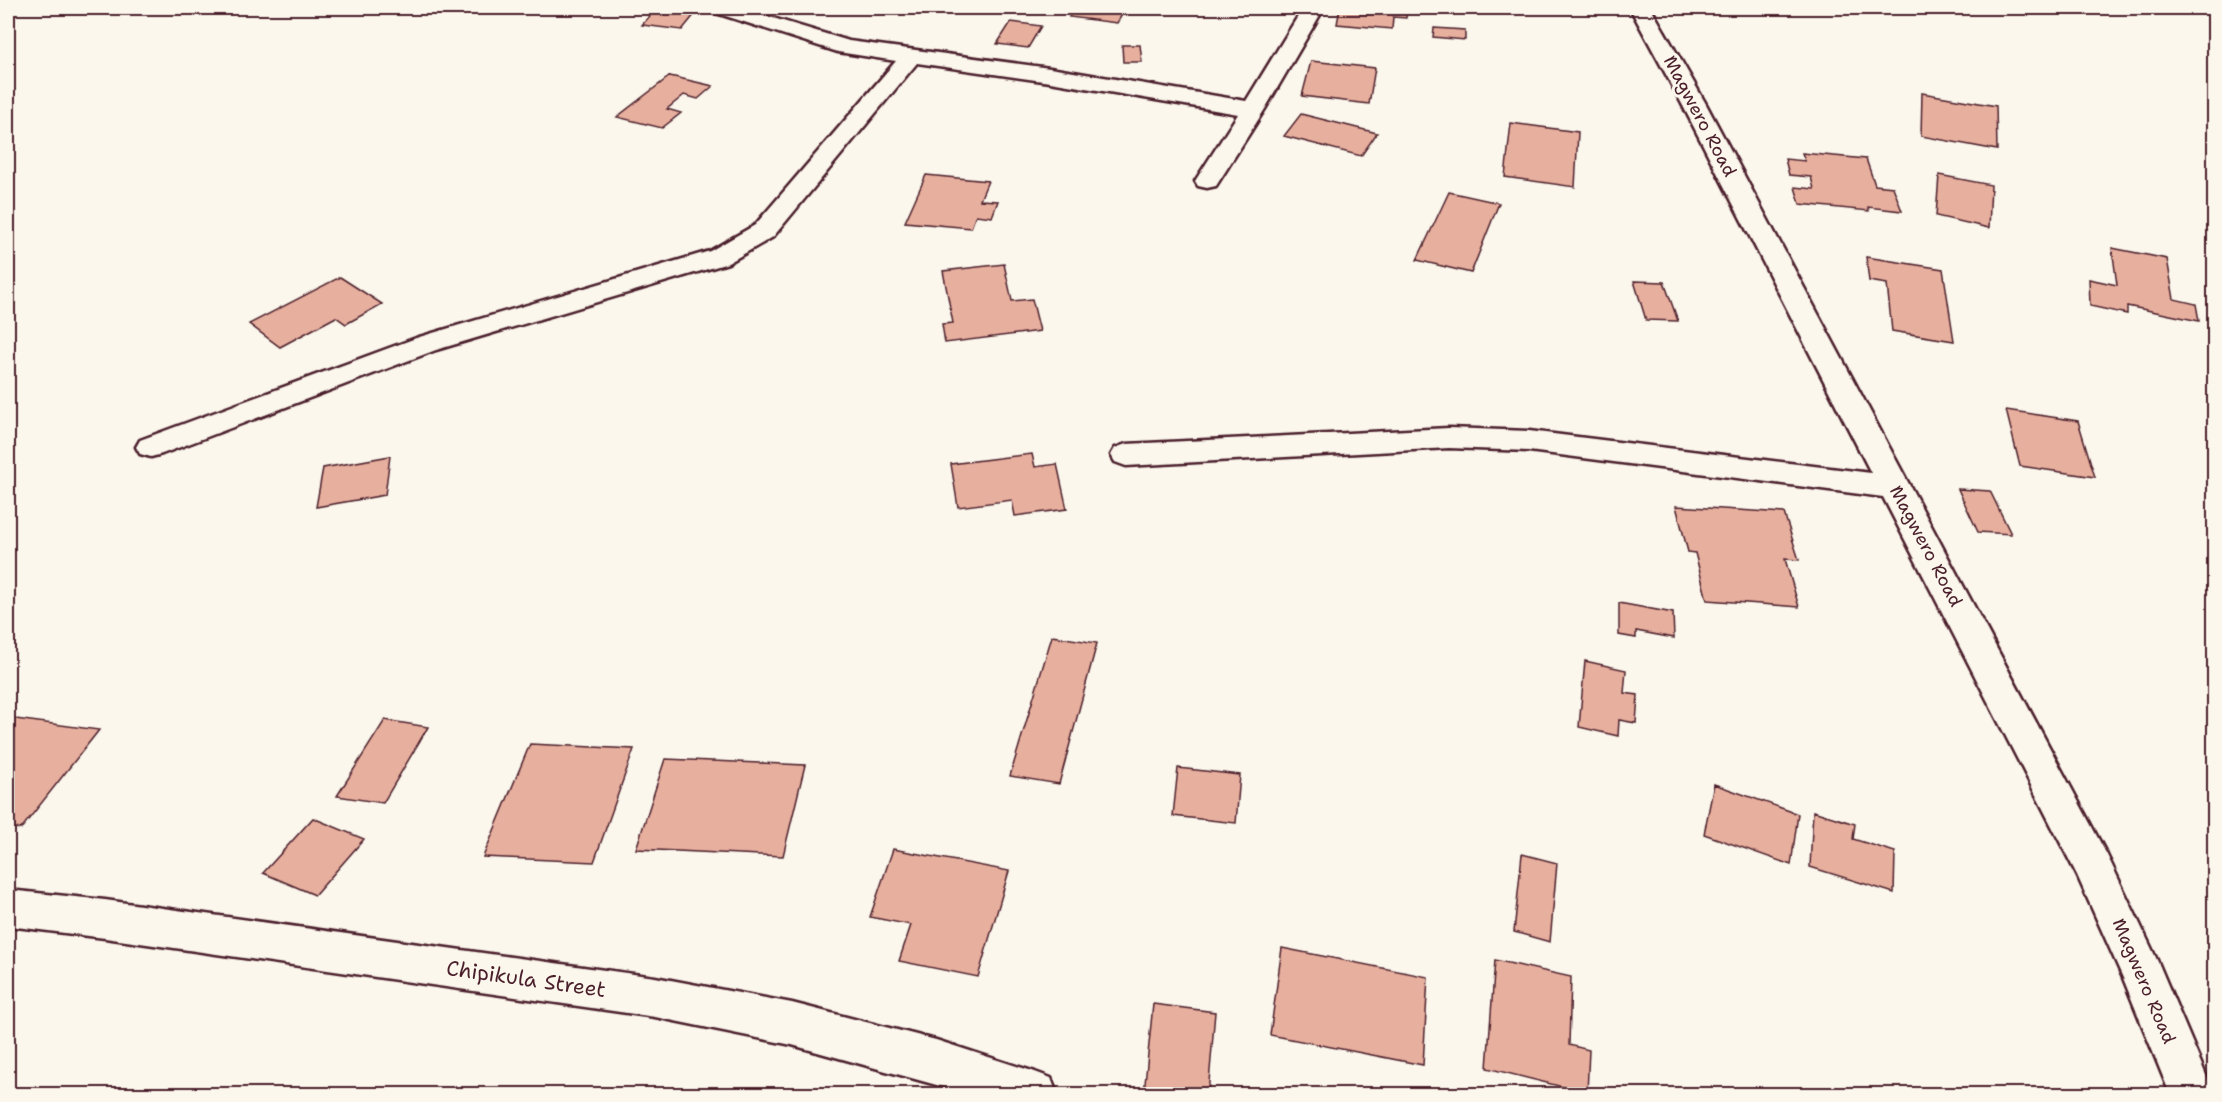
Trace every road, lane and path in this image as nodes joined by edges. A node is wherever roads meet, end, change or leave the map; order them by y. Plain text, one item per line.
1 (720, 8) edge
2 (1313, 8) edge
3 (1641, 8) edge
4 (911, 57) junction
5 (1253, 109) junction
6 (1207, 181) dead end
7 (151, 447) dead end
8 (1126, 455) dead end
9 (1895, 487) junction
10 (8, 908) edge
11 (1035, 1095) edge
12 (2192, 1095) edge

1 - 4 street
2 - 5 street
3 - 9 street, Magwero Road
4 - 5 street
4 - 7 street
5 - 6 street
8 - 9 street
9 - 12 street, Magwero Road
10 - 11 street, Chipikula Street

